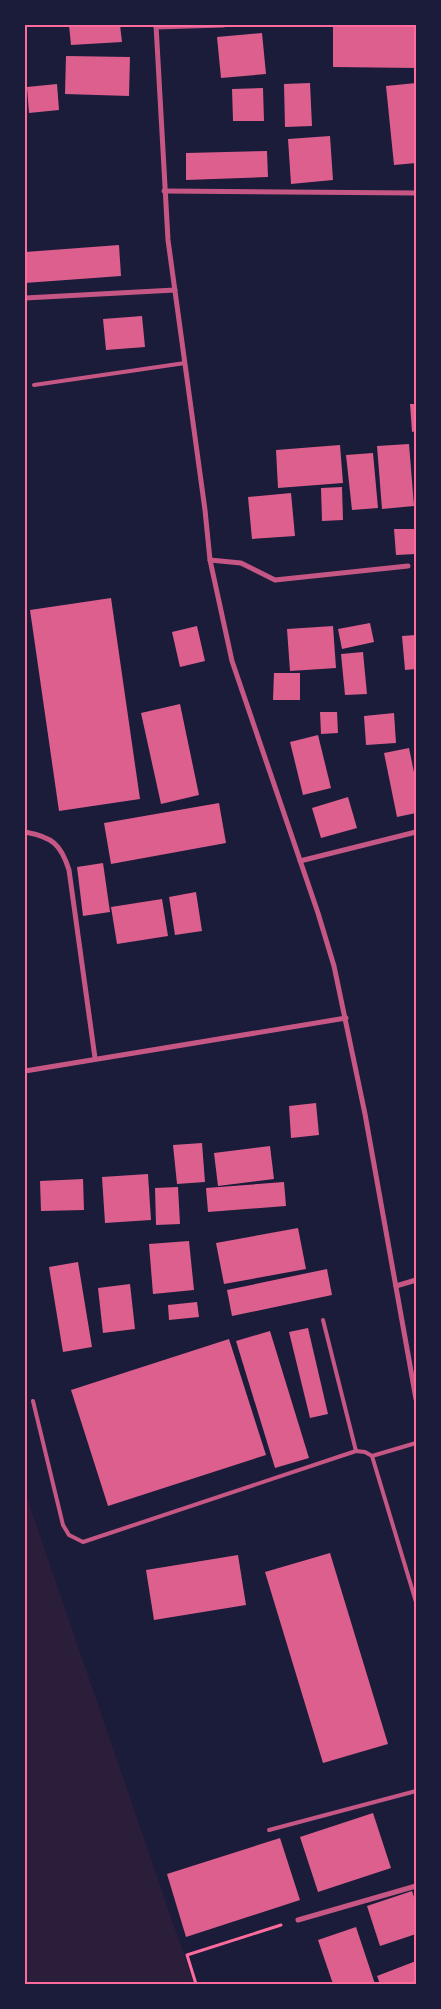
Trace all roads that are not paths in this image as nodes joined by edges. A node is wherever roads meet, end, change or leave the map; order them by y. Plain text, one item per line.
1 (223, 25) edge
2 (156, 26) edge
3 (164, 190) junction
4 (416, 193) edge
5 (175, 290) junction
6 (25, 298) edge
7 (185, 363) junction
8 (34, 385) dead end
9 (210, 560) junction
10 (408, 566) dead end
11 (25, 832) edge
12 (416, 832) edge
13 (300, 860) junction
14 (346, 1018) junction
15 (95, 1058) junction
16 (25, 1071) edge
17 (416, 1280) edge
18 (396, 1286) junction
19 (324, 1320) dead end
20 (416, 1399) edge
21 (33, 1402) dead end
22 (416, 1443) edge
23 (356, 1451) junction
24 (372, 1456) junction
25 (416, 1602) edge
26 (416, 1790) edge
27 (269, 1830) dead end
28 (416, 1886) edge
29 (298, 1920) road end

1 - 2 street
2 - 3 street
3 - 4 street
3 - 5 street
5 - 6 street
5 - 7 street
7 - 8 lane
7 - 9 street
9 - 10 street
9 - 13 street
11 - 15 street
12 - 13 street
13 - 14 street
14 - 15 street
14 - 18 street
15 - 16 street
17 - 18 street
18 - 20 street
19 - 23 lane
21 - 23 lane
22 - 24 lane
23 - 24 lane
24 - 25 lane
26 - 27 lane
28 - 29 street

